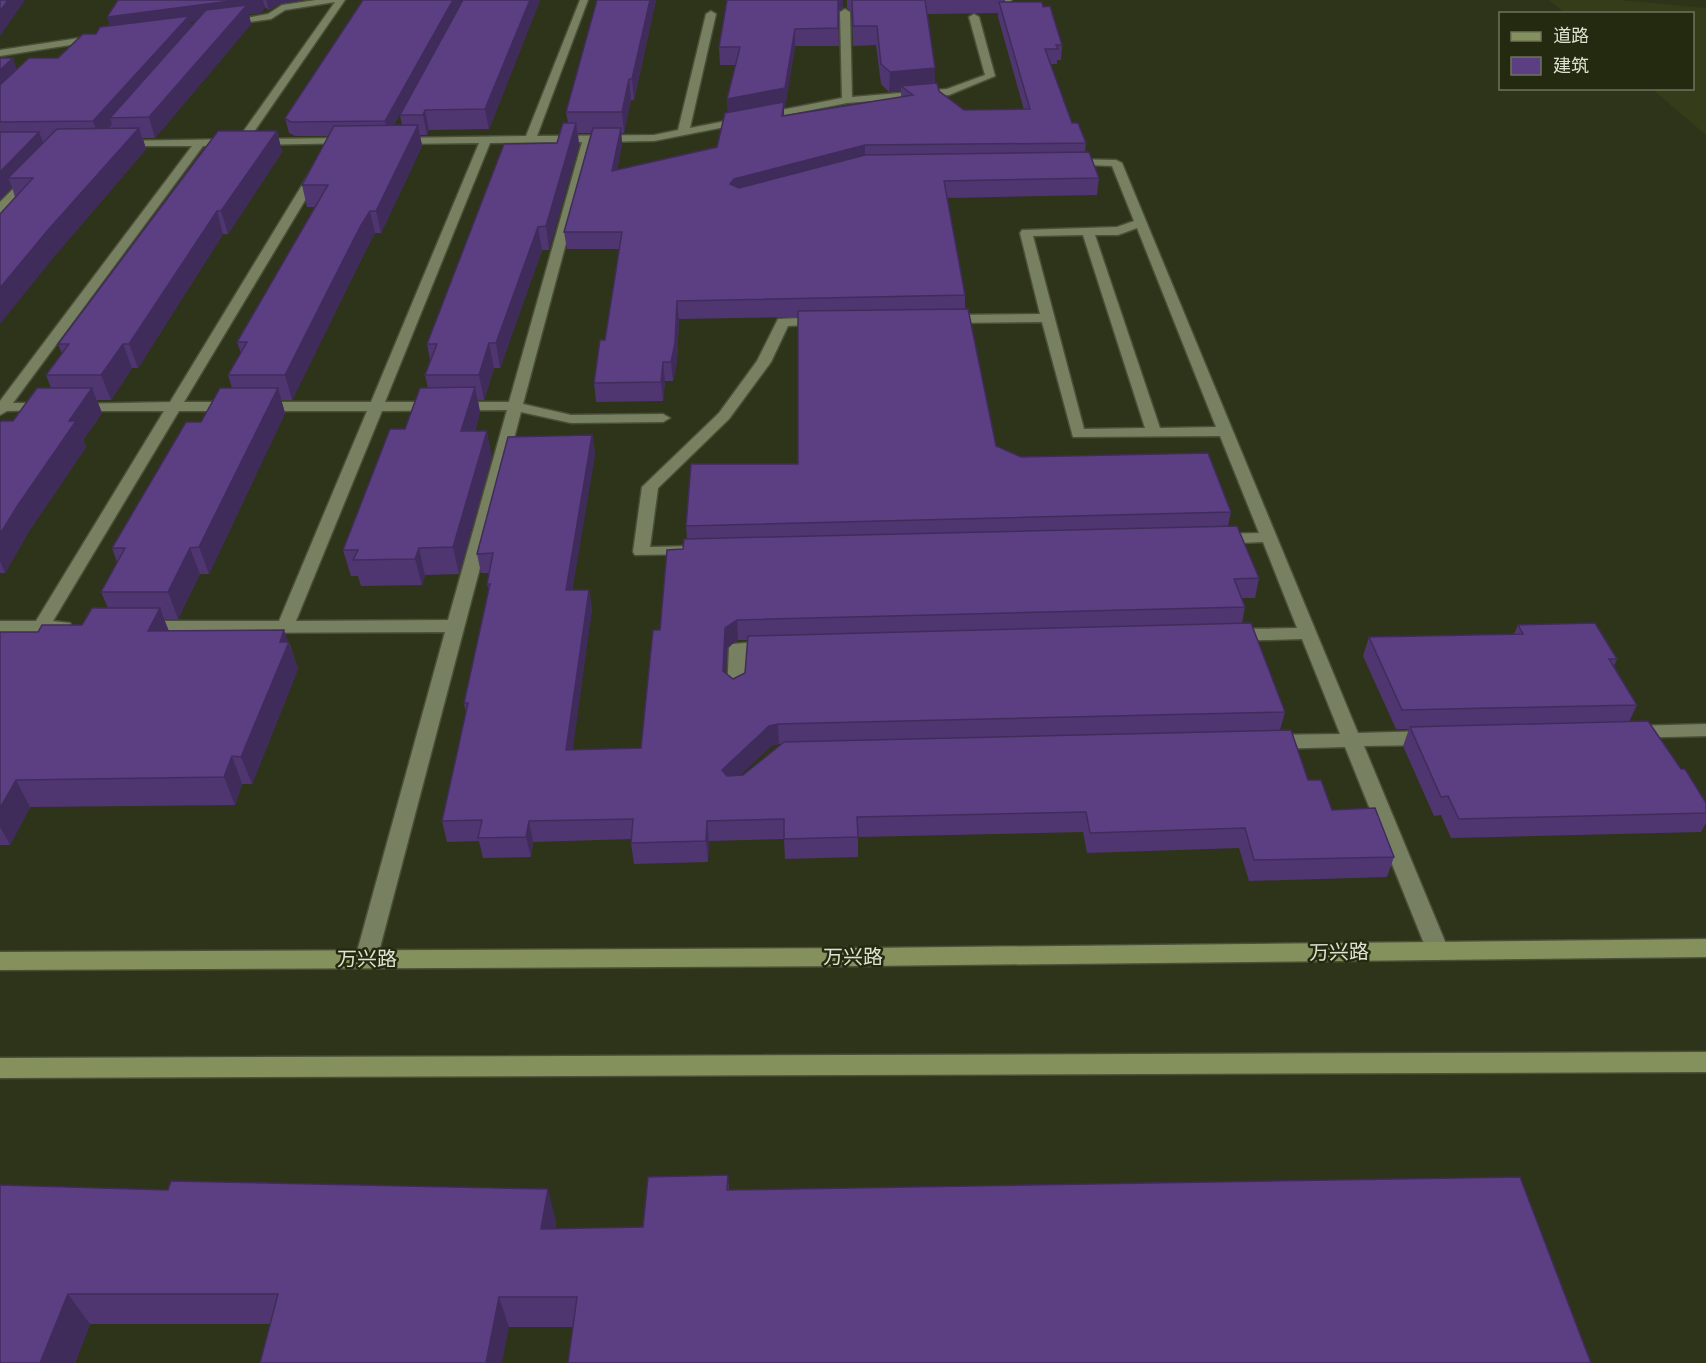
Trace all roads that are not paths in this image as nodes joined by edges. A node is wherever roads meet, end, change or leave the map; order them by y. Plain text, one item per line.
1 (333, 0) edge
2 (341, 0) edge
3 (584, 0) edge
4 (984, 0) edge
5 (1008, 0) edge
6 (845, 12) dead end
7 (711, 14) dead end
8 (974, 17) dead end
9 (217, 24) edge
10 (106, 37) edge
11 (0, 53) edge
12 (847, 100) junction
13 (682, 133) junction
14 (391, 137) edge
15 (588, 139) junction
16 (486, 140) junction
17 (530, 140) junction
18 (358, 141) edge
19 (200, 142) junction
20 (241, 142) junction
21 (104, 143) edge
22 (329, 151) junction
23 (1049, 162) edge
24 (38, 168) edge
25 (0, 209) edge
26 (1141, 223) junction
27 (1088, 232) junction
28 (1048, 318) junction
29 (933, 320) edge
30 (841, 321) edge
31 (174, 406) junction
32 (374, 406) junction
33 (514, 406) junction
34 (1, 408) edge
35 (663, 418) dead end
36 (1226, 431) junction
37 (1154, 432) junction
38 (1269, 537) junction
39 (1198, 539) edge
40 (712, 550) edge
41 (455, 626) junction
42 (0, 627) edge
43 (40, 627) junction
44 (87, 627) edge
45 (122, 627) edge
46 (285, 627) junction
47 (1308, 633) junction
48 (1213, 635) edge
49 (785, 646) edge
50 (736, 691) edge
51 (1706, 730) edge
52 (1612, 733) edge
53 (1446, 738) edge
54 (1352, 740) junction
55 (1257, 742) edge
56 (1706, 948) edge
57 (1438, 951) junction
58 (366, 959) junction
59 (0, 961) edge
60 (1706, 1062) edge
61 (0, 1068) edge

1 - 9 lane
2 - 20 lane
3 - 17 lane
4 - 5 lane
6 - 12 lane
7 - 13 lane
8 - 12 lane
10 - 11 lane
12 - 13 lane
13 - 15 lane
14 - 16 lane
15 - 17 lane
15 - 33 lane
16 - 17 lane
16 - 32 lane
18 - 22 lane
19 - 20 lane
19 - 21 lane
19 - 34 lane
20 - 22 lane
22 - 31 lane
23 - 26 lane
24 - 25 lane
26 - 27 lane
26 - 36 lane
27 - 28 lane
27 - 37 lane
28 - 29 lane
28 - 37 lane
30 - 40 lane
31 - 32 lane
31 - 34 lane
31 - 43 lane
32 - 33 lane
32 - 46 lane
33 - 35 lane
33 - 41 lane
36 - 37 lane
36 - 38 lane
38 - 39 lane
38 - 47 lane
41 - 46 lane
41 - 58 lane
42 - 43 lane
43 - 44 lane
45 - 46 lane
47 - 48 lane
47 - 54 lane
49 - 50 lane
51 - 52 lane
53 - 54 lane
54 - 55 lane
54 - 57 lane
56 - 57 main road, 万兴路
57 - 58 main road, 万兴路
58 - 59 main road, 万兴路
60 - 61 main road

